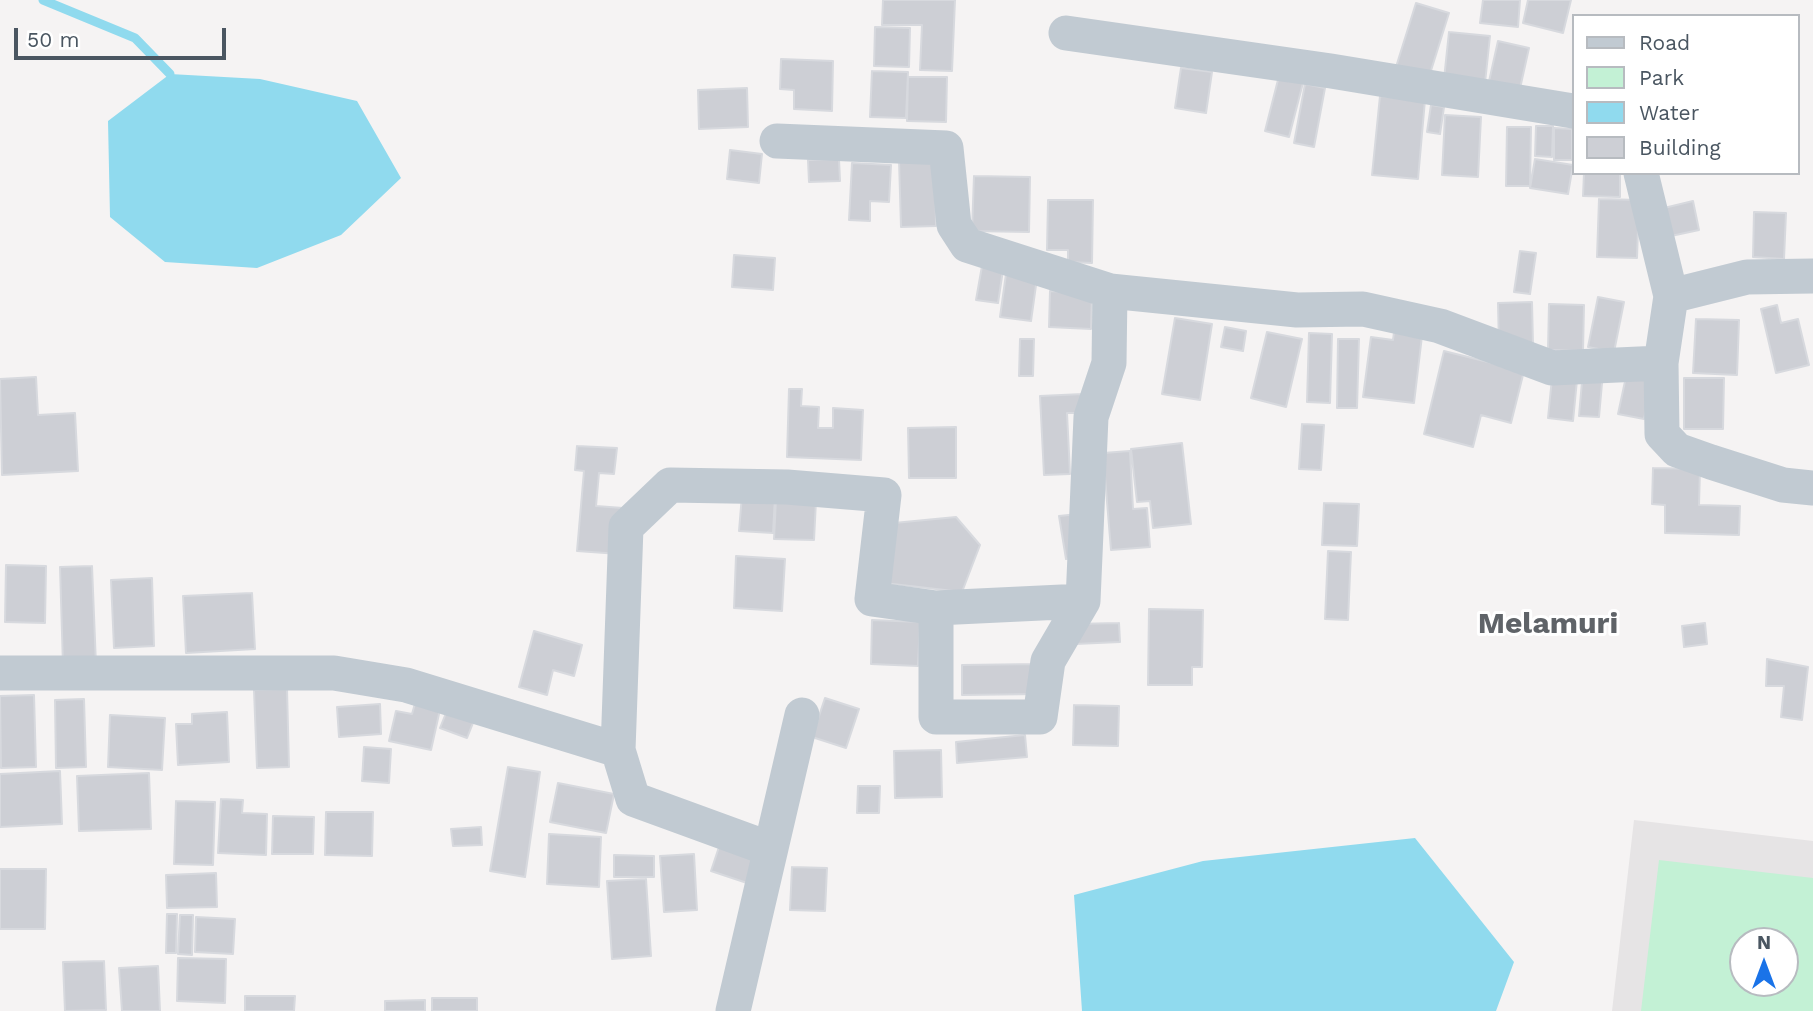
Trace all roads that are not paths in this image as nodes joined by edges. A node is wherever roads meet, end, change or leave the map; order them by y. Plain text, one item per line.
1 (1066, 33) dead end
2 (1572, 111) edge
3 (777, 141) dead end
4 (1641, 175) edge
5 (1813, 276) edge
6 (1110, 291) junction
7 (1671, 296) junction
8 (1661, 363) junction
9 (1813, 488) edge
10 (1083, 601) junction
11 (936, 608) junction
12 (0, 673) edge
13 (802, 715) dead end
14 (618, 750) junction
15 (770, 849) junction
16 (733, 1011) edge

1 - 2 street
3 - 6 street
4 - 7 street
5 - 7 street
6 - 8 street
6 - 10 street
7 - 8 street
8 - 9 street
10 - 11 street
10 - 11 street
11 - 14 street
12 - 14 street
13 - 15 street
14 - 15 street
15 - 16 street

